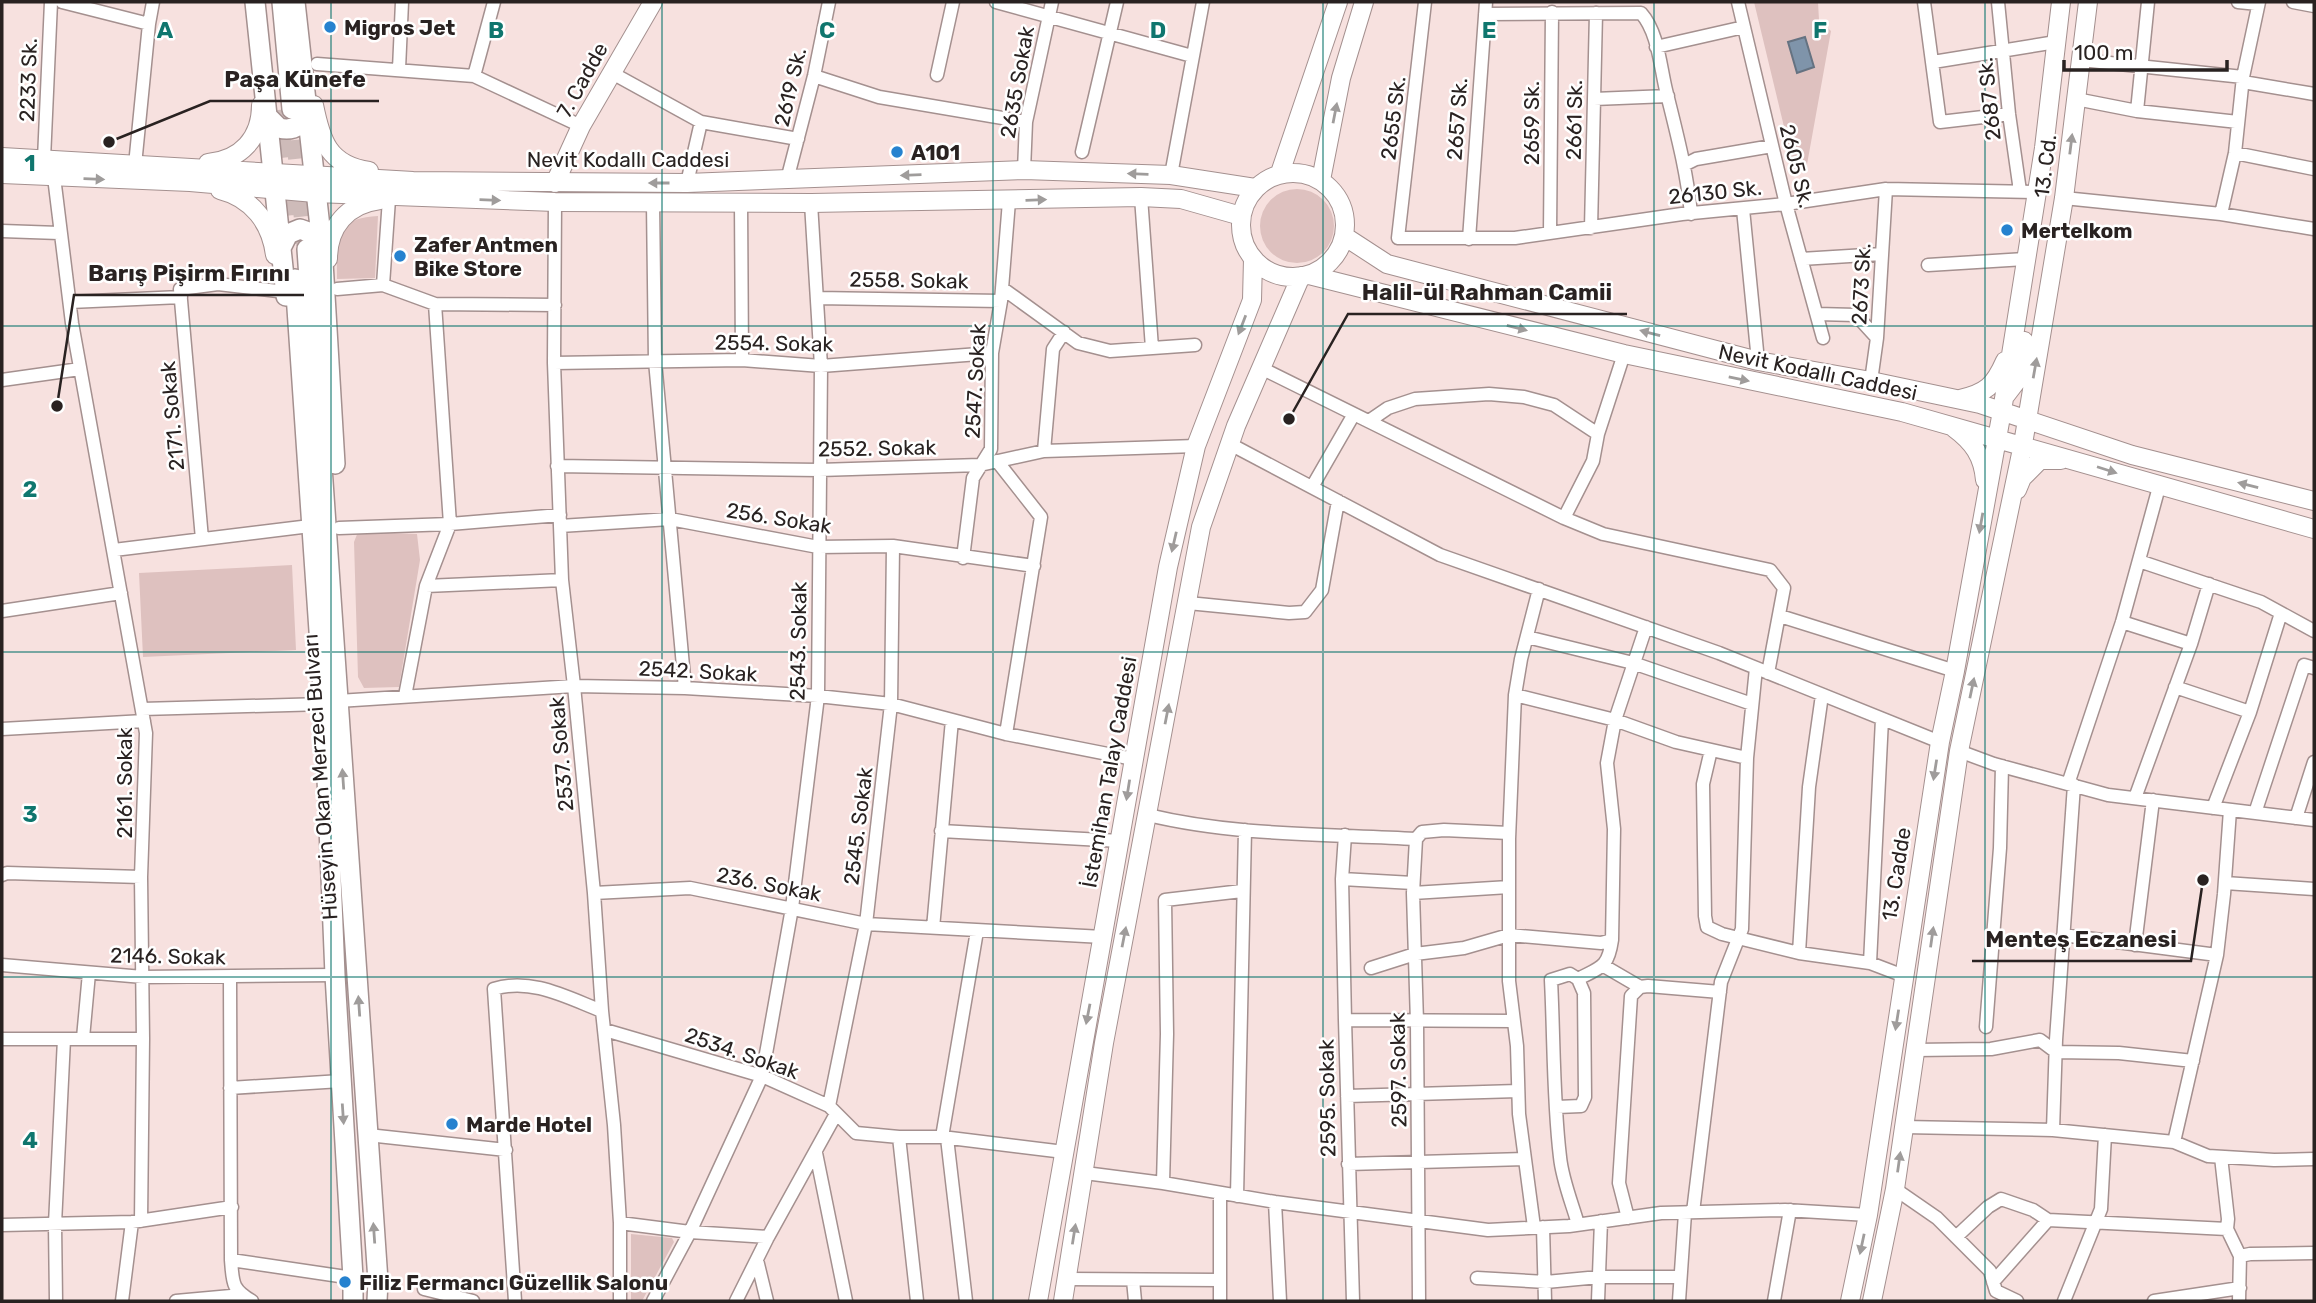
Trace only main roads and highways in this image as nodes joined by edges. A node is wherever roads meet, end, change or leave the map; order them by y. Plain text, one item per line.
1 (255, 2) edge
2 (267, 2) edge
3 (282, 2) edge
4 (295, 2) edge
5 (1338, 2) edge
6 (1364, 2) edge
7 (2061, 2) edge
8 (2088, 2) edge
9 (649, 3) edge
10 (310, 65) junction
11 (261, 70) junction
12 (287, 111) junction
13 (2, 157) edge
14 (174, 168) junction
15 (1280, 173) junction
16 (2, 174) edge
17 (1321, 180) junction
18 (275, 181) junction
19 (190, 182) junction
20 (555, 183) junction
21 (314, 184) junction
22 (1255, 188) junction
23 (417, 189) junction
24 (1241, 216) junction
25 (1344, 236) junction
26 (301, 248) junction
27 (1253, 259) junction
28 (1305, 275) junction
29 (286, 289) junction
30 (331, 294) junction
31 (2016, 311) junction
32 (2011, 348) junction
33 (1957, 400) junction
34 (2002, 405) junction
35 (1905, 412) junction
36 (2027, 419) junction
37 (1949, 424) junction
38 (1978, 432) junction
39 (1996, 437) junction
40 (2021, 452) junction
41 (1993, 456) joint
42 (2076, 460) junction
43 (1986, 494) junction
44 (2314, 501) edge
45 (2011, 503) junction
46 (2314, 530) edge
47 (2004, 537) junction
48 (331, 702) junction
49 (353, 1301) edge
50 (377, 1301) edge
51 (1038, 1301) edge
52 (1063, 1301) edge
53 (1850, 1301) edge
54 (1872, 1301) edge

1 - 11 main road
2 - 12 main road
3 - 12 main road
4 - 10 main road
5 - 15 main road
17 -> 6 main road
7 - 31 main road, 13. Cd.
36 -> 8 main road, 13. Cd.
9 - 20 main road, 7. Cadde
10 - 12 main road
10 - 23 main road
11 - 12 main road
11 - 14 main road
12 - 18 main road
12 - 21 main road
13 - 14 main road, Nevit Kodallı Caddesi
14 - 18 main road, Nevit Kodallı Caddesi
15 - 17 main road
15 - 22 main road
16 -> 19 main road, Nevit Kodallı Caddesi
17 - 25 main road
18 - 19 main road, Nevit Kodallı Caddesi
18 - 21 main road, Nevit Kodallı Caddesi
18 - 26 main road
19 - 29 main road
22 -> 20 main road, Nevit Kodallı Caddesi
20 - 23 main road, Nevit Kodallı Caddesi
21 - 23 main road, Nevit Kodallı Caddesi
21 - 26 main road
22 - 24 main road
23 -> 24 main road, Nevit Kodallı Caddesi
23 - 30 main road
24 - 27 main road
25 - 28 main road
33 -> 25 main road
26 - 29 main road
26 - 30 main road
26 - 48 main road, Hüseyin Okan Merzeci Bulvarı
27 - 28 main road
27 -> 51 main road, İstemihan Talay Caddesi
28 -> 35 main road, Nevit Kodallı Caddesi
52 -> 28 main road
29 - 48 main road
30 - 48 main road
31 - 32 main road, 13. Cd.
31 - 34 main road
32 - 33 main road
32 - 34 main road, 13. Cd.
33 - 34 main road
34 - 36 main road
34 - 39 main road, 13. Cd.
35 - 37 main road, Nevit Kodallı Caddesi
35 - 38 main road
36 - 40 main road, 13. Cd.
44 -> 36 main road
37 - 38 main road, Nevit Kodallı Caddesi
37 - 43 main road
38 - 39 main road, Nevit Kodallı Caddesi
39 - 40 main road, Nevit Kodallı Caddesi
39 - 41 main road, 13. Cd.
40 - 42 main road, Nevit Kodallı Caddesi
40 - 45 main road
40 - 47 main road
41 - 43 main road, 13. Cadde
42 - 45 main road
42 -> 46 main road, Nevit Kodallı Caddesi
43 -> 53 main road, 13. Cadde
45 - 47 main road
54 -> 47 main road
48 -> 49 main road, Hüseyin Okan Merzeci Bulvarı
50 -> 48 main road, Hüseyin Okan Merzeci Bulvarı

